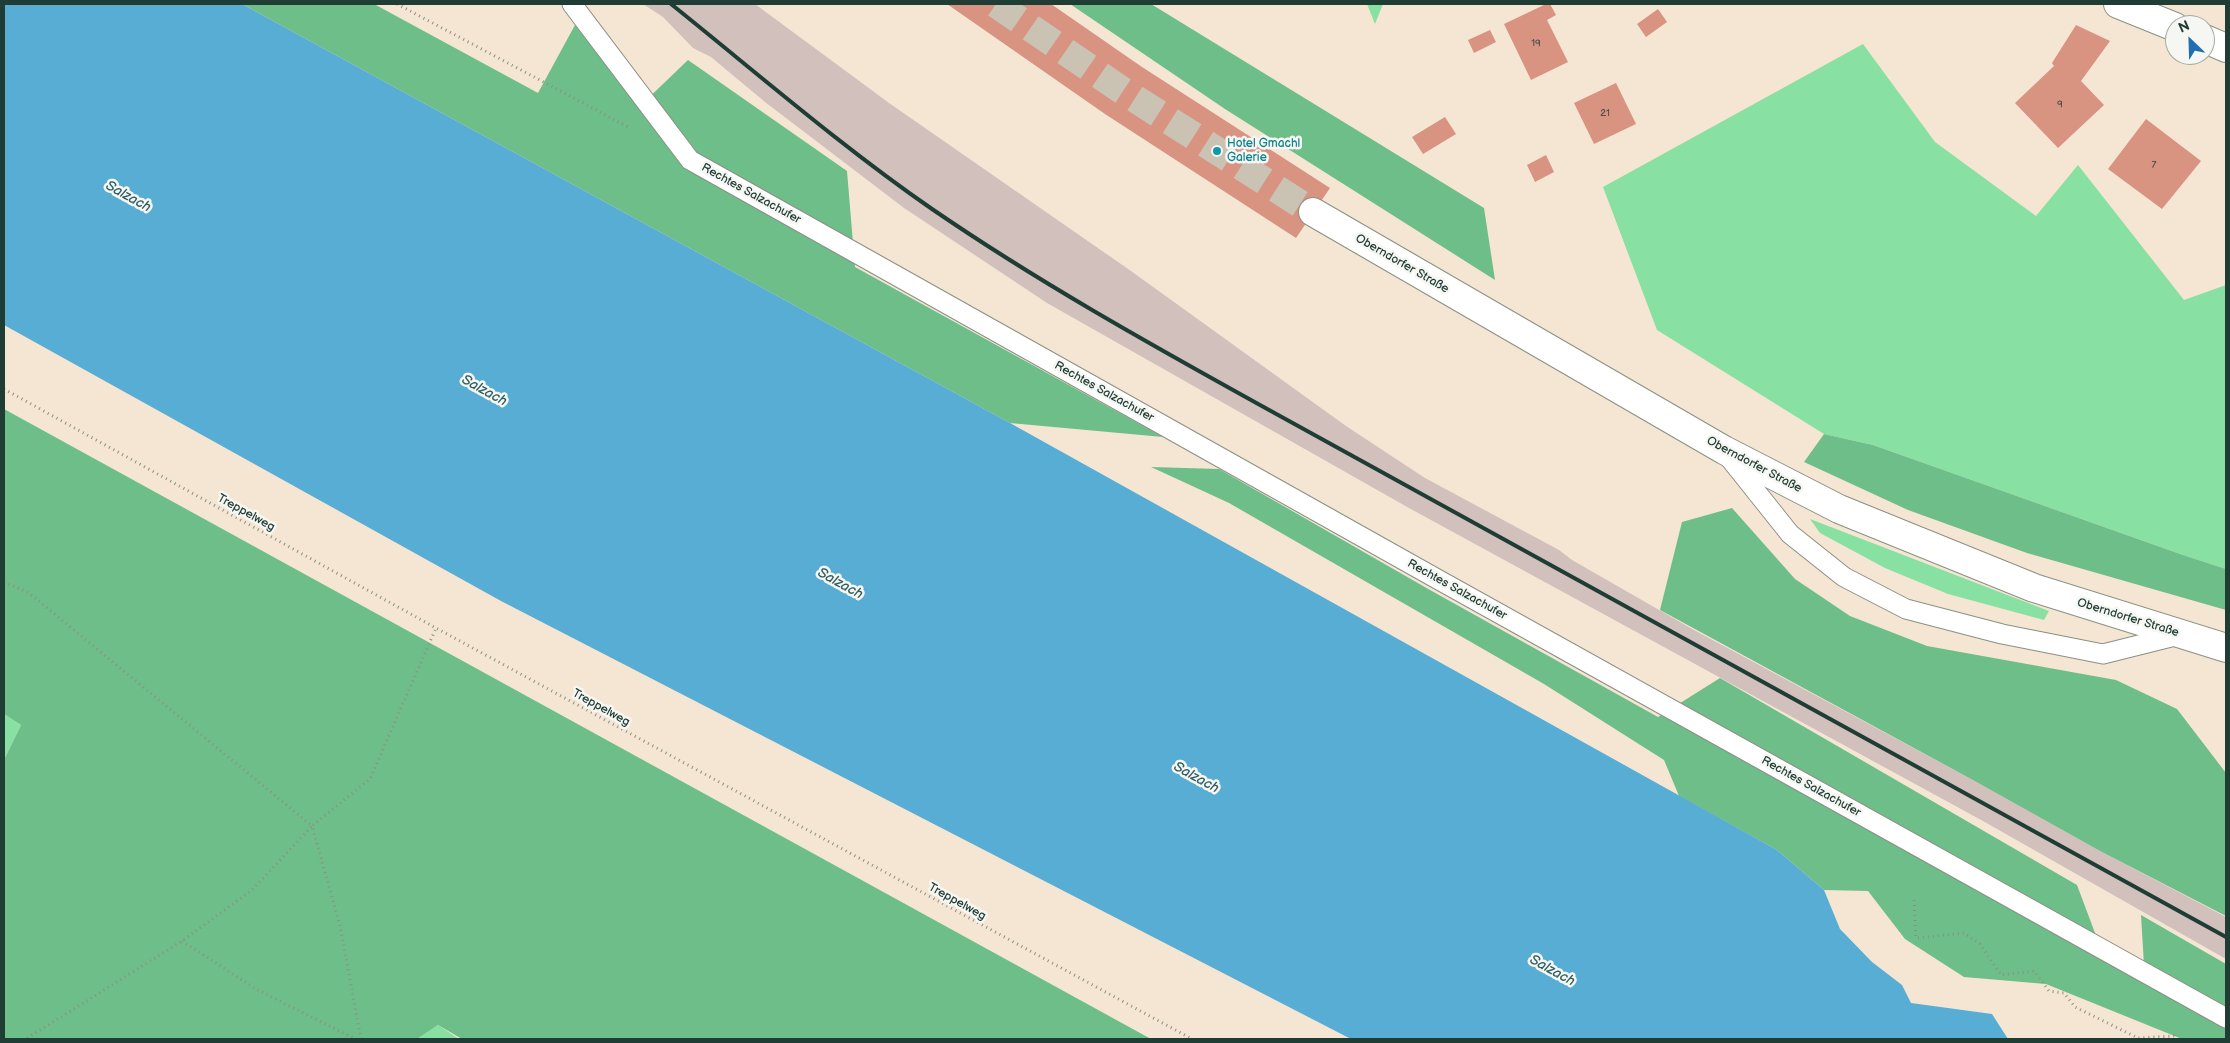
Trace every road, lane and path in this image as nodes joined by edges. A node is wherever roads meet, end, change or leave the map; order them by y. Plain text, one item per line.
1 (397, 4) edge
2 (572, 4) edge
3 (2118, 4) edge
4 (2165, 23) edge
5 (635, 130) dead end
6 (1313, 212) tunnel mouth
7 (4, 389) edge
8 (1724, 450) junction
9 (4, 582) edge
10 (436, 628) junction
11 (2181, 634) junction
12 (2226, 648) edge
13 (312, 826) junction
14 (1914, 900) dead end
15 (182, 941) junction
16 (2226, 1018) edge
17 (26, 1039) edge
18 (355, 1039) edge
19 (361, 1039) edge
20 (1192, 1039) edge
21 (2176, 1039) edge

1 - 5 path
2 - 16 lane, Rechtes Salzachufer
3 - 4 main road
6 - 8 main road, Oberndorfer Straße
7 - 10 path, Treppelweg
8 - 11 main road, Oberndorfer Straße
8 - 11 lane
9 - 13 path
10 - 13 path
10 - 20 path, Treppelweg
11 - 12 main road, Oberndorfer Straße
13 - 15 path
13 - 19 path
14 - 21 path
15 - 17 path
15 - 18 path

